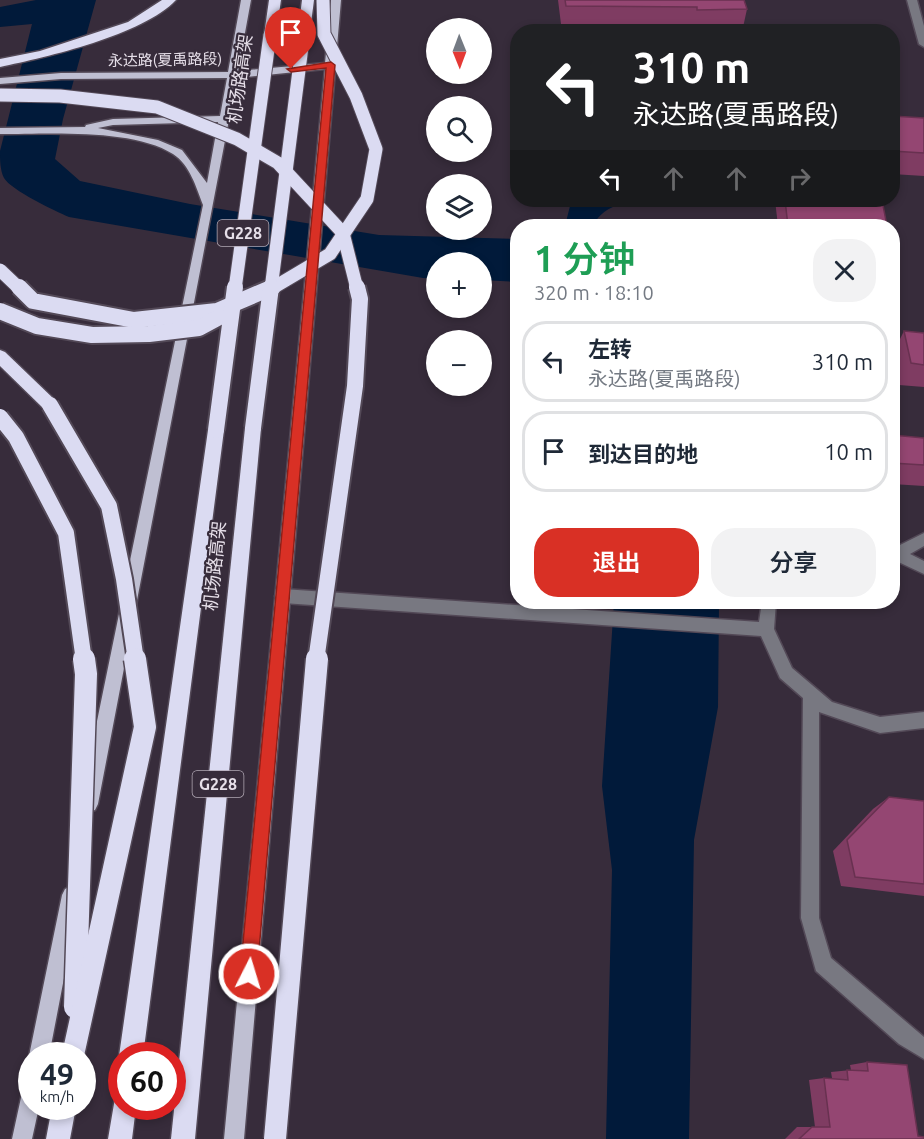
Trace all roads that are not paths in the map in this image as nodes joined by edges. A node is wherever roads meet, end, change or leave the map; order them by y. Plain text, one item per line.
1 (170, 0) edge
2 (246, 0) edge
3 (275, 0) edge
4 (308, 0) edge
5 (323, 0) edge
6 (336, 0) edge
7 (912, 0) edge
8 (924, 44) edge
9 (0, 63) edge
10 (331, 65) junction
11 (232, 75) junction
12 (0, 81) edge
13 (0, 95) edge
14 (224, 119) junction
15 (76, 130) junction
16 (0, 131) edge
17 (16, 133) junction
18 (0, 137) edge
19 (209, 207) junction
20 (0, 270) edge
21 (264, 293) junction
22 (0, 311) edge
23 (0, 356) edge
24 (0, 417) edge
25 (924, 539) edge
26 (900, 551) edge
27 (900, 554) edge
28 (924, 568) edge
29 (283, 596) junction
30 (768, 609) edge
31 (766, 629) junction
32 (811, 694) junction
33 (924, 720) edge
34 (42, 1042) edge
35 (73, 1042) edge
36 (76, 1042) edge
37 (133, 1042) edge
38 (924, 1049) edge
39 (26, 1120) edge
40 (62, 1120) edge
41 (122, 1120) edge
42 (22, 1139) edge
43 (58, 1139) edge
44 (120, 1139) edge
45 (183, 1139) edge
46 (234, 1139) edge
47 (275, 1139) edge

1 - 9 highway
2 - 11 main road
3 - 37 highway, 机场路高架 / G228, bridge
4 - 45 highway, 机场路高架 / G228, bridge
5 - 21 highway, bridge
6 - 10 main road
7 - 8 lane
10 - 11 main road, 永达路(夏禹路段)
10 - 29 main road
11 - 12 main road, 永达路(夏禹路段)
11 - 14 main road
13 - 47 highway, bridge
14 - 15 main road
14 - 19 main road
15 - 17 main road
15 - 19 main road
16 - 17 main road
17 - 18 main road
19 - 34 main road
20 - 21 highway, bridge
21 - 22 highway, bridge
23 - 36 highway, bridge
24 - 35 highway, bridge
25 - 26 lane
27 - 28 lane
29 - 31 lane
29 - 46 main road
30 - 31 lane
31 - 32 lane
32 - 33 lane
32 - 38 lane
39 - 42 main road
40 - 43 highway
41 - 44 highway

